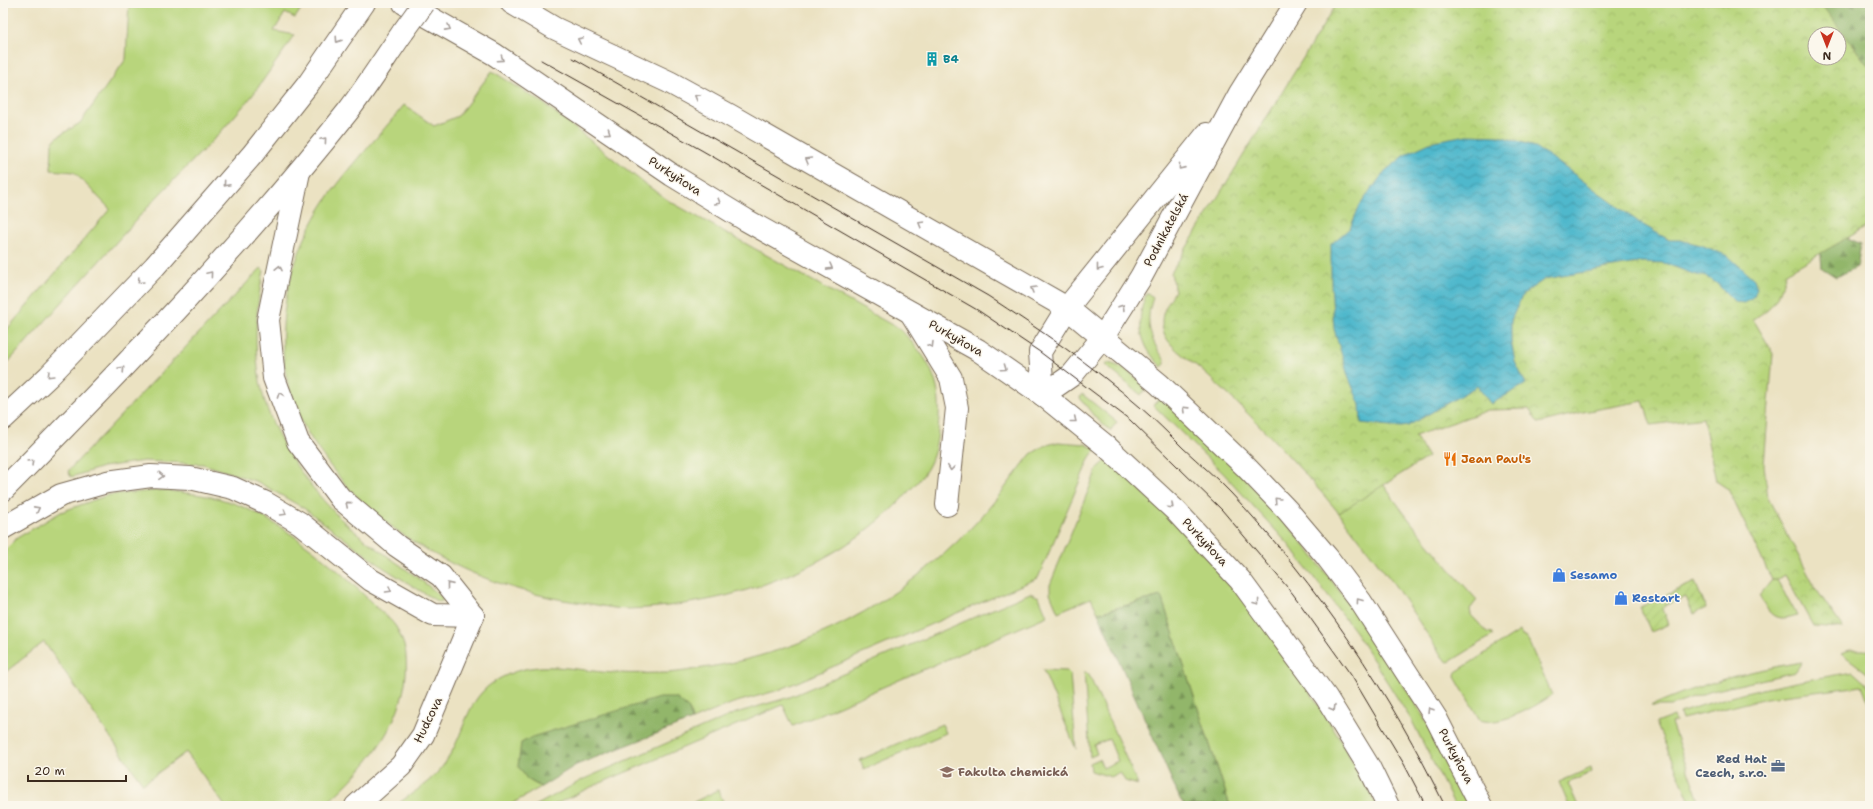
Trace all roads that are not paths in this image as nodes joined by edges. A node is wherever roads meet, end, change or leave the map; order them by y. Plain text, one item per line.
1 (404, 3) edge
2 (424, 3) edge
3 (512, 3) edge
4 (1296, 3) edge
5 (362, 6) edge
6 (1240, 93) junction
7 (299, 170) junction
8 (1067, 308) junction
9 (910, 312) junction
10 (1103, 337) junction
11 (1043, 395) junction
12 (3, 419) edge
13 (3, 490) edge
14 (947, 505) dead end
15 (3, 528) edge
16 (473, 616) junction
17 (356, 806) edge
18 (1388, 806) edge
19 (1481, 806) edge

1 -> 9 main road, Purkyňova
7 -> 2 main road, bridge
8 -> 3 main road, Purkyňova
4 - 6 main road, Podnikatelská
5 -> 12 main road
6 -> 8 main road, Podnikatelská
10 -> 6 main road, Podnikatelská
13 -> 7 main road
16 -> 7 main road
8 - 10 main road, Purkyňova
8 - 11 main road, Podnikatelská
9 -> 11 main road, Purkyňova
9 -> 14 main road
10 - 11 main road, Podnikatelská
19 -> 10 main road, Purkyňova
11 -> 18 main road, Purkyňova
15 -> 16 main road
16 - 17 main road, Hudcova

